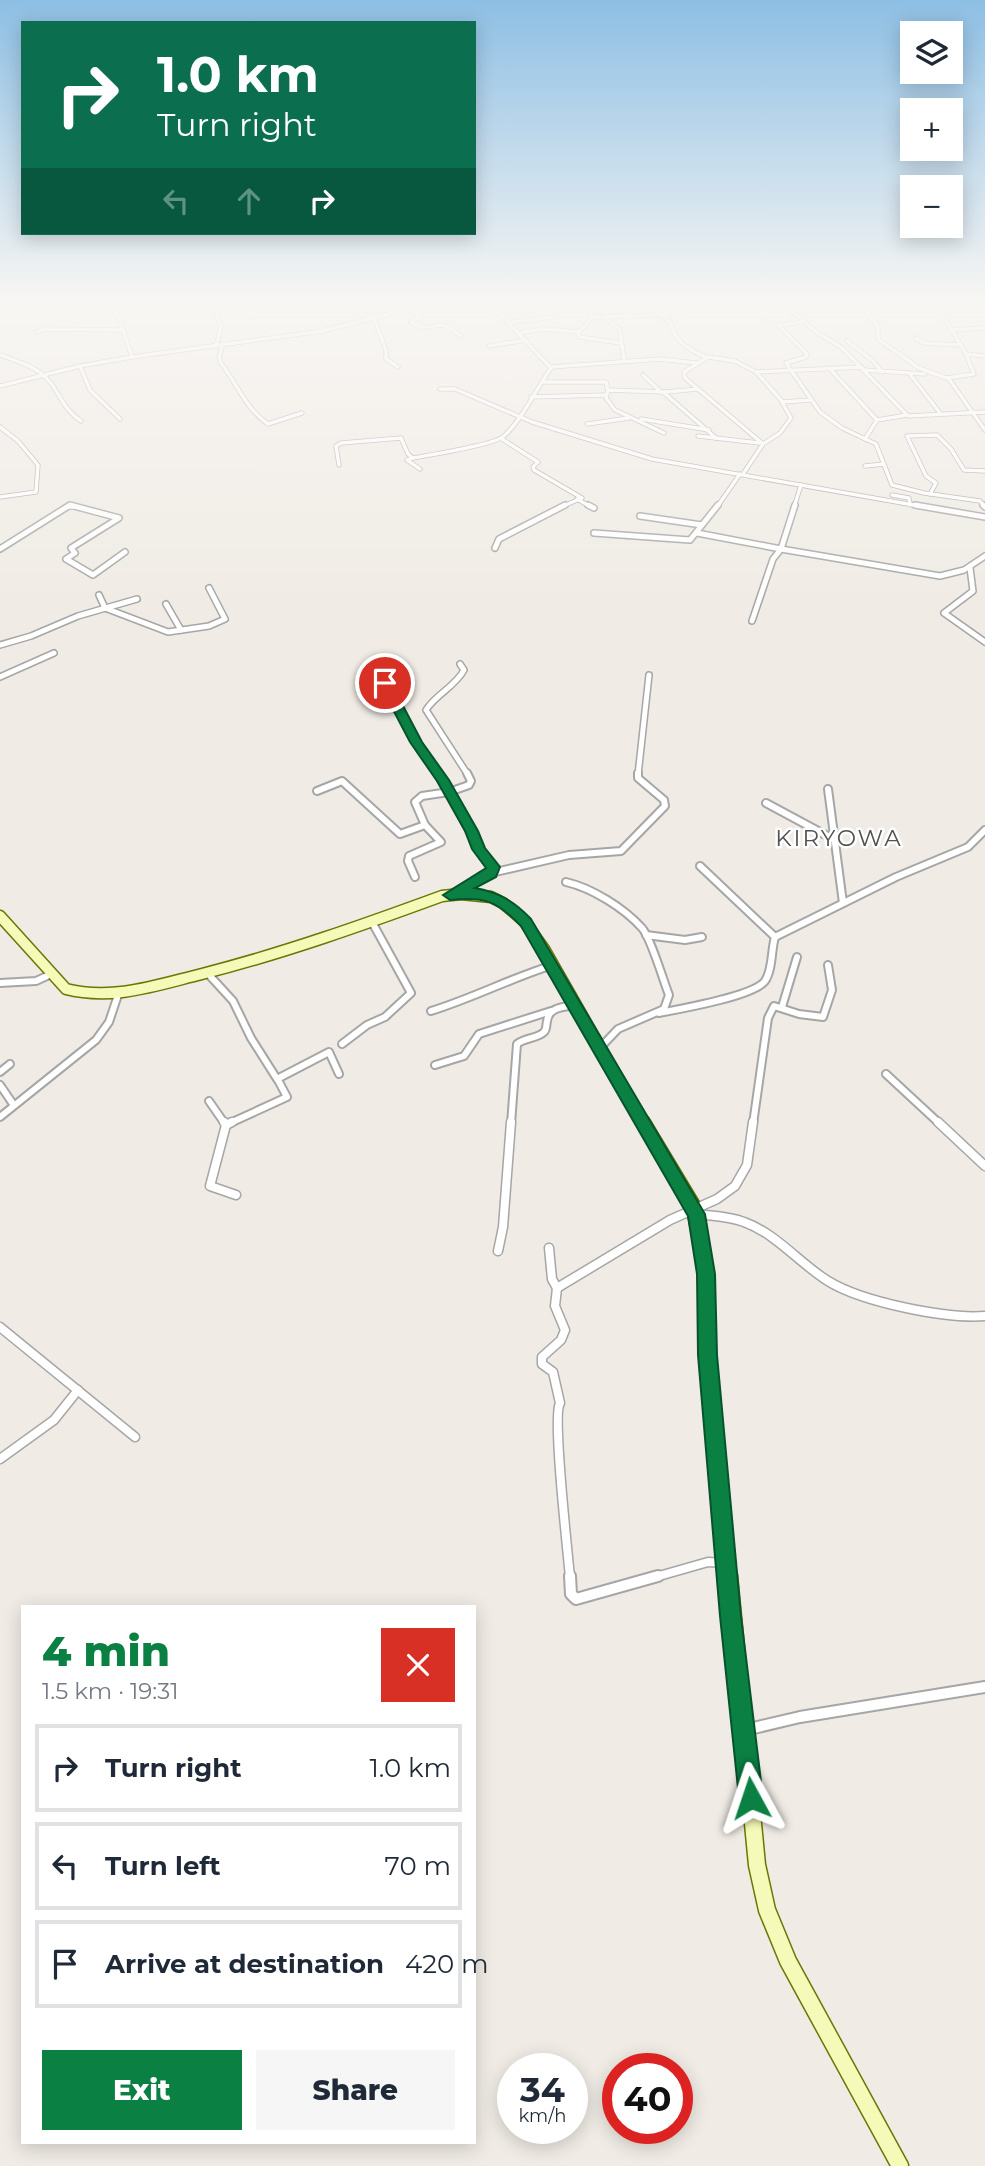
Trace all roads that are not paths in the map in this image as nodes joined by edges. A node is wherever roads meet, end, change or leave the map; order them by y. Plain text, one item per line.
1 (59, 400) edge
2 (100, 400) edge
3 (245, 400) edge
4 (482, 400) edge
5 (530, 400) edge
6 (609, 400) edge
7 (672, 400) edge
8 (711, 400) edge
9 (810, 400) edge
10 (811, 400) edge
11 (859, 400) edge
12 (893, 400) edge
13 (929, 400) edge
14 (965, 400) edge
15 (782, 402) joint
16 (973, 412) junction
17 (985, 412) edge
18 (302, 413) dead end
19 (940, 414) junction
20 (908, 416) junction
21 (522, 417) junction
22 (120, 419) dead end
23 (635, 419) junction
24 (877, 420) junction
25 (82, 421) dead end
26 (587, 424) dead end
27 (0, 427) edge
28 (709, 430) junction
29 (985, 430) edge
30 (664, 433) dead end
31 (698, 436) dead end
32 (716, 438) junction
33 (502, 439) junction
34 (865, 439) junction
35 (761, 444) junction
36 (413, 458) junction
37 (884, 464) junction
38 (339, 465) dead end
39 (865, 466) dead end
40 (421, 469) dead end
41 (985, 471) edge
42 (741, 474) junction
43 (801, 485) junction
44 (930, 494) junction
45 (892, 495) dead end
46 (0, 498) edge
47 (577, 499) junction
48 (910, 505) junction
49 (985, 507) edge
50 (594, 508) dead end
51 (640, 516) dead end
52 (985, 517) edge
53 (702, 525) junction
54 (594, 533) dead end
55 (697, 533) junction
56 (0, 548) edge
57 (495, 548) dead end
58 (781, 549) junction
59 (125, 552) dead end
60 (985, 556) edge
61 (970, 568) junction
62 (208, 588) dead end
63 (99, 595) dead end
64 (137, 599) dead end
65 (166, 604) dead end
66 (105, 608) junction
67 (752, 621) dead end
68 (181, 630) junction
69 (985, 642) edge
70 (0, 645) edge
71 (54, 653) dead end
72 (460, 664) dead end
73 (372, 666) dead end
74 (649, 675) dead end
75 (0, 677) edge
76 (828, 789) dead end
77 (317, 791) dead end
78 (449, 792) junction
79 (766, 803) dead end
80 (425, 825) junction
81 (985, 830) edge
82 (833, 839) junction
83 (700, 866) dead end
84 (491, 873) junction
85 (415, 877) dead end
86 (566, 882) dead end
87 (450, 895) junction
88 (843, 903) junction
89 (0, 916) edge
90 (372, 922) junction
91 (646, 934) junction
92 (702, 937) dead end
93 (775, 937) junction
94 (797, 957) dead end
95 (553, 965) junction
96 (828, 965) dead end
97 (47, 976) dead end
98 (211, 977) dead end
99 (0, 982) edge
100 (118, 995) junction
101 (575, 1004) junction
102 (782, 1007) junction
103 (431, 1011) dead end
104 (551, 1011) junction
105 (659, 1013) junction
106 (342, 1044) dead end
107 (599, 1049) junction
108 (10, 1064) dead end
109 (435, 1065) dead end
110 (0, 1072) edge
111 (339, 1074) dead end
112 (886, 1074) dead end
113 (278, 1080) dead end
114 (0, 1085) edge
115 (13, 1104) dead end
116 (0, 1117) edge
117 (985, 1167) edge
118 (236, 1195) dead end
119 (695, 1211) junction
120 (550, 1248) dead end
121 (498, 1251) dead end
122 (557, 1287) junction
123 (985, 1316) edge
124 (0, 1327) edge
125 (78, 1390) junction
126 (135, 1437) dead end
127 (0, 1459) edge
128 (726, 1563) junction
129 (985, 1687) edge
130 (744, 1730) junction
131 (900, 2166) edge

1 - 25 street
2 - 22 street
3 - 18 street
4 - 21 street
5 - 21 street
6 - 23 street
7 - 28 street
8 - 35 street
9 - 15 street
10 - 34 street
11 - 24 street
12 - 20 street
13 - 19 street
14 - 16 street
15 - 35 street
16 - 17 street
16 - 19 street
16 - 29 street
19 - 20 street
20 - 24 street
21 - 33 street
21 - 42 street
23 - 26 street
23 - 28 street
23 - 30 street
24 - 34 street
27 - 46 street
28 - 32 street
31 - 32 street
32 - 35 street
33 - 36 street
33 - 47 street
34 - 37 street
35 - 42 street
36 - 38 street
36 - 40 street
37 - 39 street
37 - 44 street
41 - 44 street
42 - 43 street
42 - 53 street
43 - 48 street
43 - 58 street
44 - 49 street
45 - 48 street
47 - 50 street
47 - 57 street
48 - 52 street
51 - 53 street
53 - 55 street
54 - 55 street
55 - 58 street
56 - 59 street
58 - 61 street
58 - 67 street
60 - 61 street
61 - 69 street
62 - 68 street
63 - 66 street
64 - 66 street
65 - 68 street
66 - 68 street
66 - 70 street
71 - 75 street
72 - 78 street
73 - 78 street
74 - 84 street
76 - 82 street
77 - 80 street
78 - 80 street
78 - 84 street
79 - 82 street
80 - 85 street
81 - 88 street
82 - 88 street
83 - 93 street
84 - 87 street
86 - 91 street
87 - 90 street
87 - 95 street
88 - 93 street
89 - 100 street
90 - 100 street
90 - 106 street
91 - 92 street
91 - 105 street
93 - 105 street
94 - 102 street
95 - 101 street
95 - 103 street
96 - 102 street
97 - 99 street
98 - 111 street
100 - 116 street
101 - 104 street
101 - 107 street
102 - 119 street
104 - 109 street
104 - 121 street
105 - 107 street
107 - 119 street
108 - 110 street
112 - 117 street
113 - 118 street
114 - 115 street
119 - 122 street
119 - 123 street
119 - 128 street
120 - 122 street
122 - 128 street
124 - 125 street
125 - 126 street
125 - 127 street
128 - 130 street
129 - 130 street
130 - 131 street

